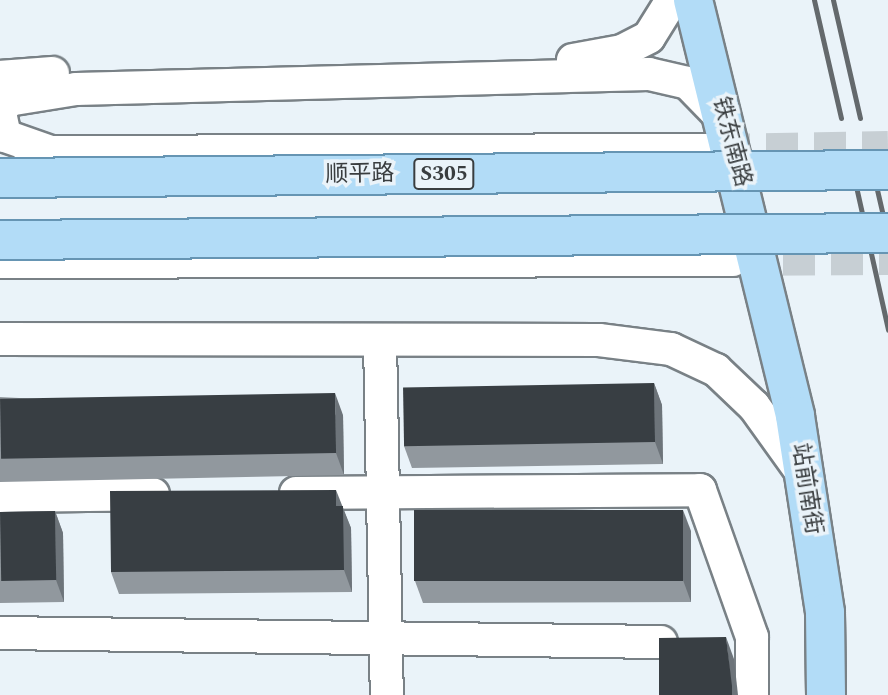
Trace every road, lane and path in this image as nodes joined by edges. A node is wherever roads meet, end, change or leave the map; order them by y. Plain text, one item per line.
1 (672, 0) edge
2 (693, 0) edge
3 (0, 77) edge
4 (722, 136) junction
5 (51, 152) junction
6 (0, 153) edge
7 (888, 170) edge
8 (0, 178) edge
9 (888, 233) edge
10 (0, 240) edge
11 (733, 260) tunnel mouth
12 (0, 262) edge
13 (767, 285) joint
14 (0, 339) edge
15 (380, 340) junction
16 (804, 478) junction
17 (386, 492) junction
18 (262, 493) edge
19 (179, 494) edge
20 (0, 496) edge
21 (0, 633) edge
22 (387, 638) junction
23 (661, 642) edge
24 (387, 695) edge
25 (752, 695) edge
26 (826, 695) edge

1 - 3 street
2 - 4 main road, 铁东南路
4 - 5 street
4 - 5 street
4 - 13 main road, 铁东南路
5 - 6 street
7 - 8 main road, 顺平路 / S305, bridge
9 - 10 main road, bridge
11 - 12 street
13 - 16 main road, 站前南街
14 - 15 street
15 - 16 street
15 - 17 street
16 - 26 main road, 站前南街
17 - 18 street
17 - 22 street
17 - 25 street
19 - 20 street
21 - 22 street
22 - 23 street
22 - 24 street

